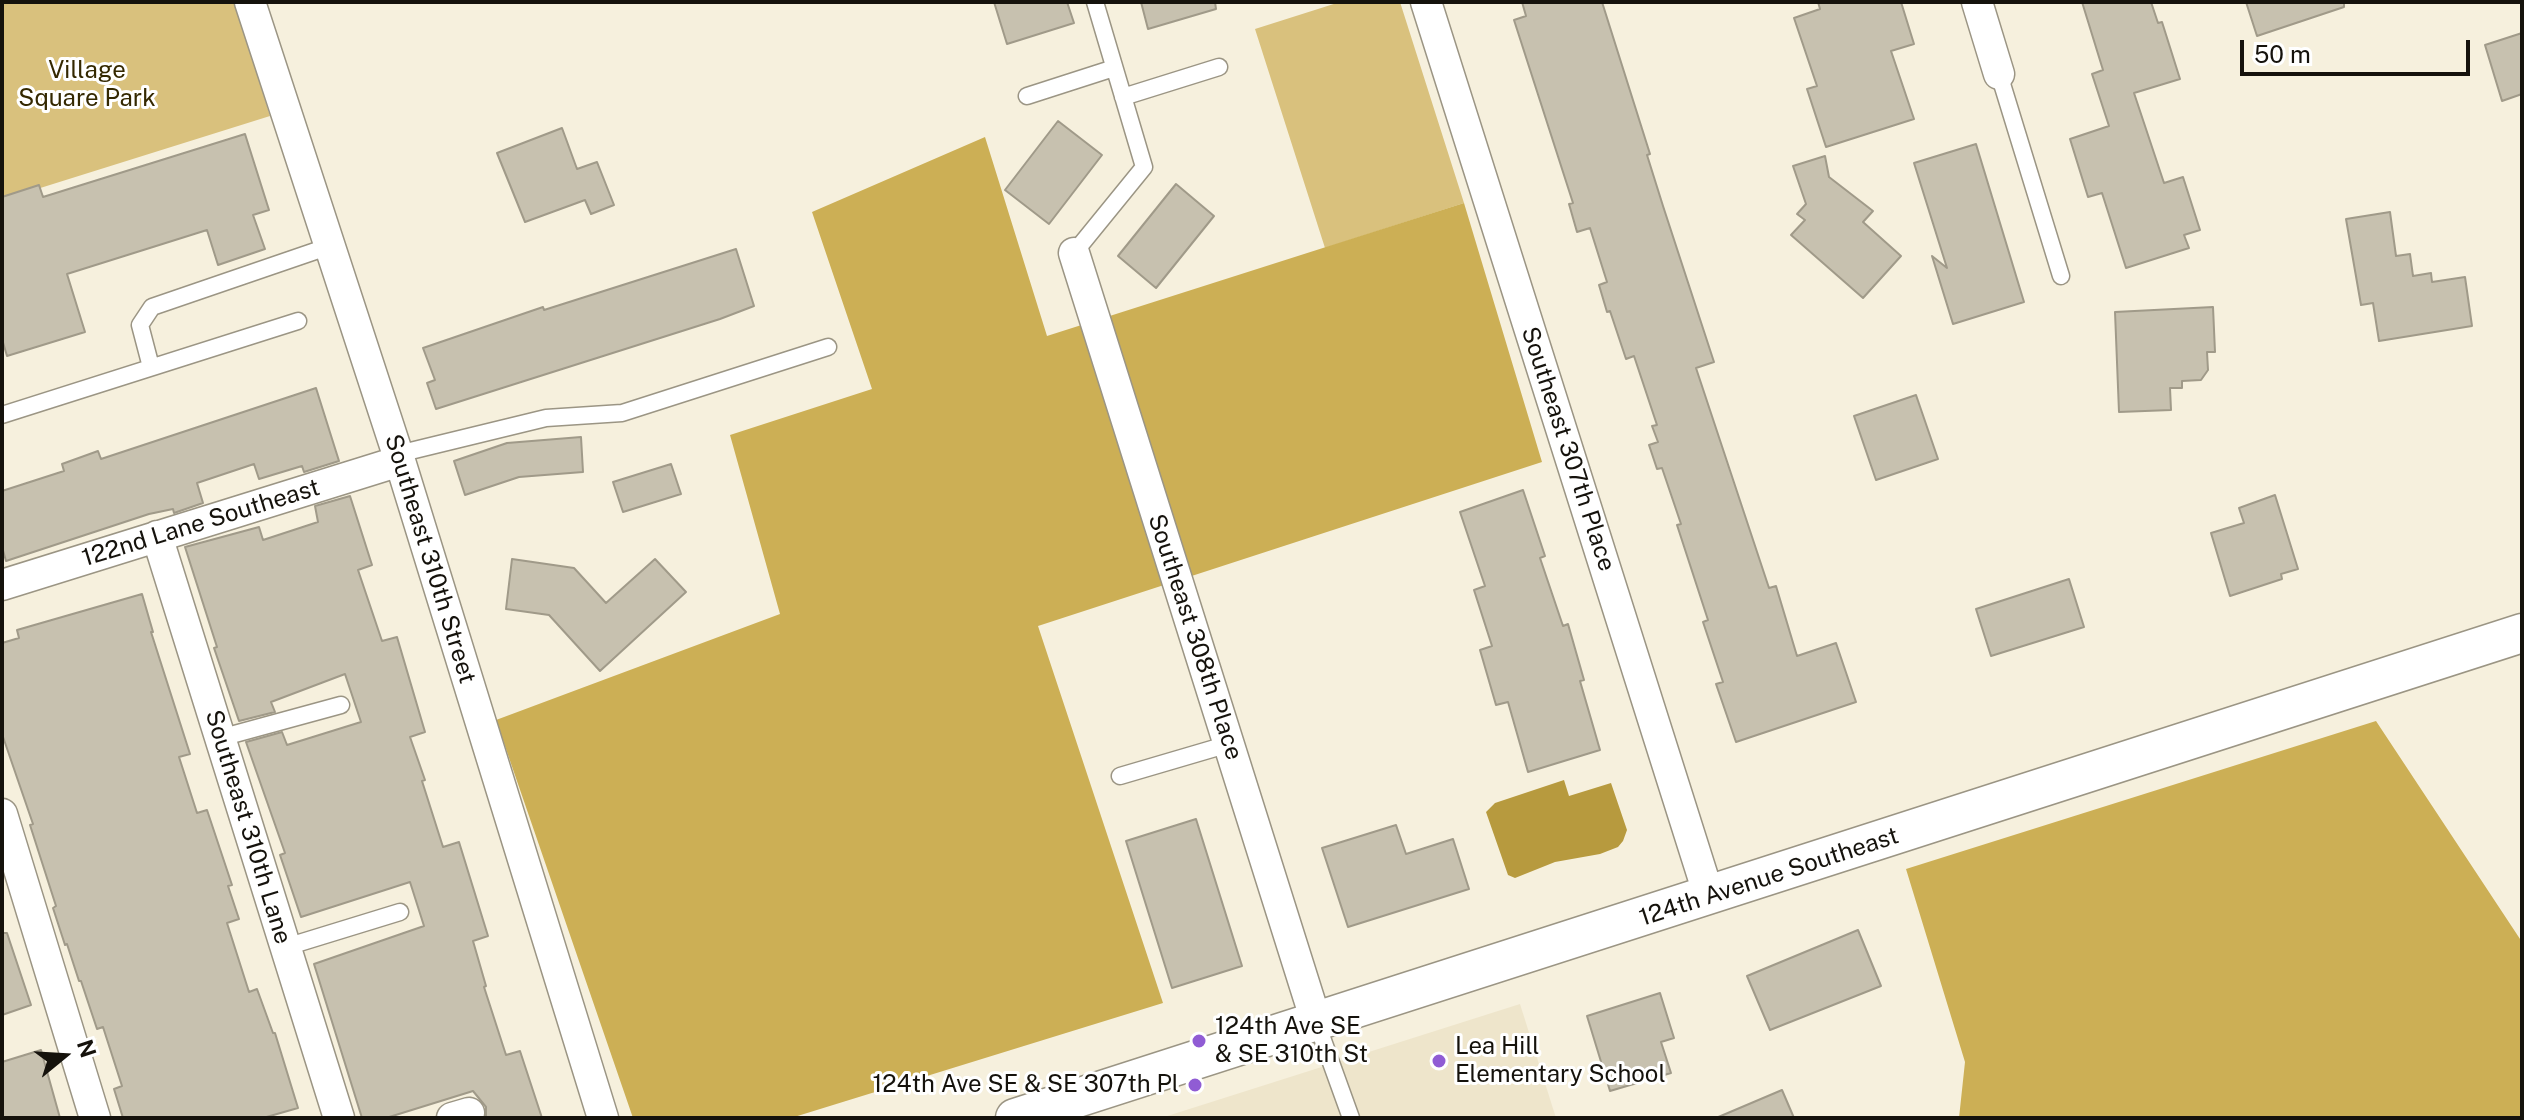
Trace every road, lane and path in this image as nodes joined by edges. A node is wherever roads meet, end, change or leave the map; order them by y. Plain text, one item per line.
1 (250, 2) edge
2 (1095, 2) edge
3 (1426, 2) edge
4 (1977, 2) edge
5 (1219, 67) dead end
6 (1114, 68) junction
7 (1999, 74) joint
8 (1027, 96) dead end
9 (1123, 97) junction
10 (330, 246) junction
11 (1074, 253) joint
12 (2061, 276) dead end
13 (298, 321) dead end
14 (828, 347) dead end
15 (151, 367) junction
16 (2, 415) edge
17 (399, 457) junction
18 (157, 536) junction
19 (2, 585) edge
20 (2522, 633) edge
21 (341, 705) dead end
22 (220, 738) junction
23 (1229, 744) junction
24 (1120, 776) dead end
25 (2, 815) edge
26 (1709, 896) junction
27 (400, 912) dead end
28 (286, 947) junction
29 (1316, 1021) junction
30 (95, 1118) edge
31 (339, 1118) edge
32 (603, 1118) edge
33 (1015, 1118) edge
34 (1351, 1118) edge

1 - 10 street, Southeast 310th Street
2 - 6 lane
3 - 26 street, Southeast 307th Place
4 - 7 street
5 - 9 lane
6 - 8 lane
6 - 9 lane
7 - 12 lane
9 - 11 lane
10 - 15 lane
10 - 17 street, Southeast 310th Street
11 - 23 street, Southeast 308th Place
13 - 15 lane
14 - 17 lane
15 - 16 lane
17 - 18 street, 122nd Lane Southeast
17 - 32 street, Southeast 310th Street
18 - 19 street, 122nd Lane Southeast
18 - 22 street, Southeast 310th Lane
20 - 26 street, 124th Avenue Southeast
21 - 22 lane
22 - 28 street, Southeast 310th Lane
23 - 24 lane
23 - 29 street, Southeast 308th Place
25 - 30 street
26 - 29 street, 124th Avenue Southeast
27 - 28 lane
28 - 31 street, Southeast 310th Lane
29 - 33 street, 124th Avenue Southeast
29 - 34 lane

